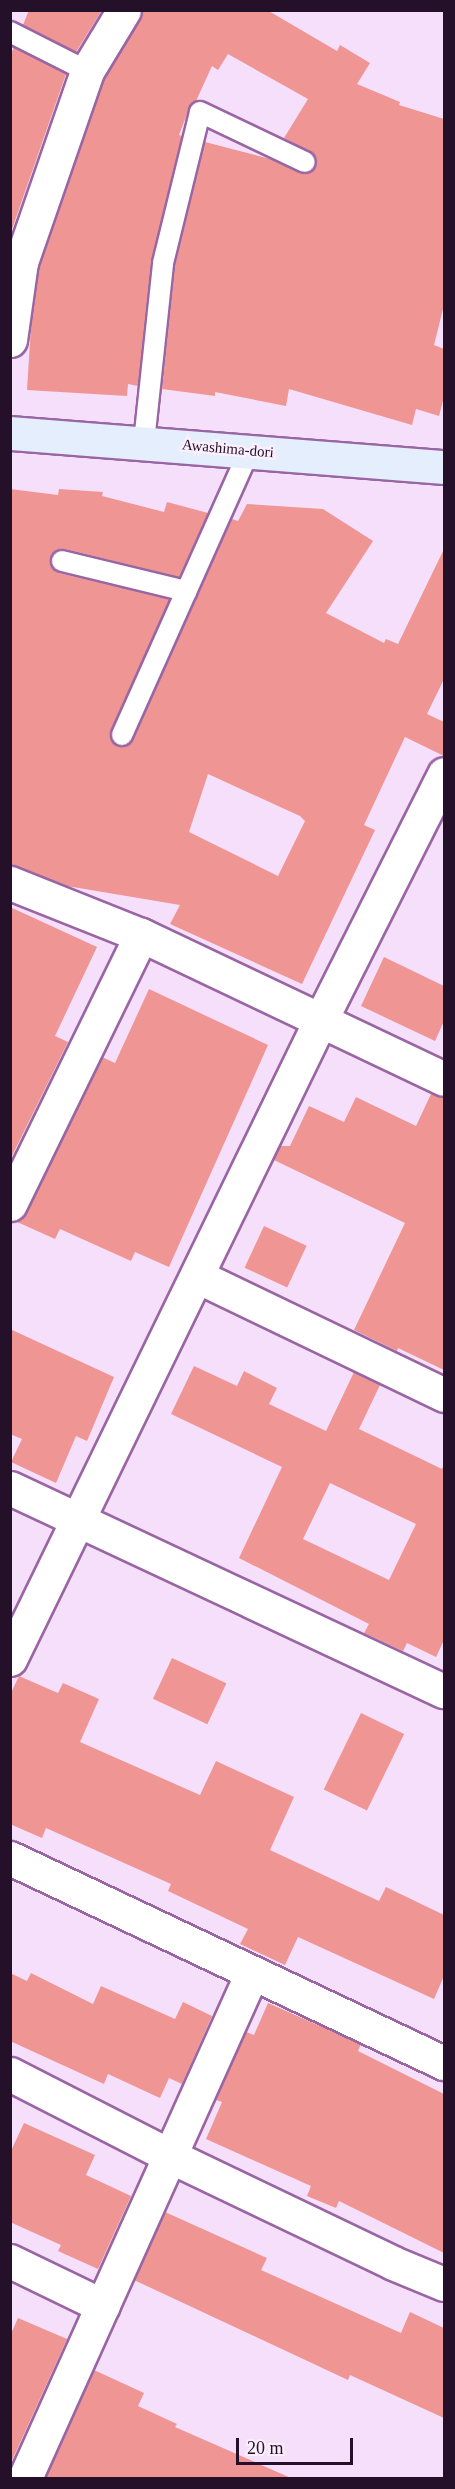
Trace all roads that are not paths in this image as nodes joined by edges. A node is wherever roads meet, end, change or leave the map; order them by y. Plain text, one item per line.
1 (124, 10) edge
2 (10, 32) edge
3 (87, 71) junction
4 (305, 162) dead end
5 (10, 340) edge
6 (10, 433) edge
7 (144, 442) junction
8 (249, 451) junction
9 (444, 467) edge
10 (62, 561) dead end
11 (186, 591) junction
12 (122, 735) dead end
13 (444, 774) edge
14 (10, 883) edge
15 (141, 935) junction
16 (321, 1019) junction
17 (444, 1079) edge
18 (10, 1204) edge
19 (197, 1276) junction
20 (444, 1395) edge
21 (10, 1488) edge
22 (79, 1522) junction
23 (10, 1659) edge
24 (444, 1691) edge
25 (10, 1858) edge
26 (252, 1973) junction
27 (444, 2063) edge
28 (10, 2074) edge
29 (170, 2156) junction
30 (10, 2261) edge
31 (444, 2284) edge
32 (103, 2306) junction
33 (25, 2478) edge

1 - 3 street
2 - 3 lane
3 - 5 street
4 - 7 lane
6 - 7 main road, Awashima-dori
7 - 8 main road, Awashima-dori
8 - 9 main road, Awashima-dori
8 - 11 lane
10 - 11 lane
11 - 12 lane
13 - 16 street
14 - 15 street
15 - 16 street
15 - 18 street
16 - 17 street
16 - 19 street
19 - 20 street
19 - 22 street
21 - 22 street
22 - 23 street
22 - 24 street
25 - 26 street
26 - 27 street
26 - 29 street
28 - 29 street
29 - 31 street
29 - 32 street
30 - 32 street
32 - 33 street

